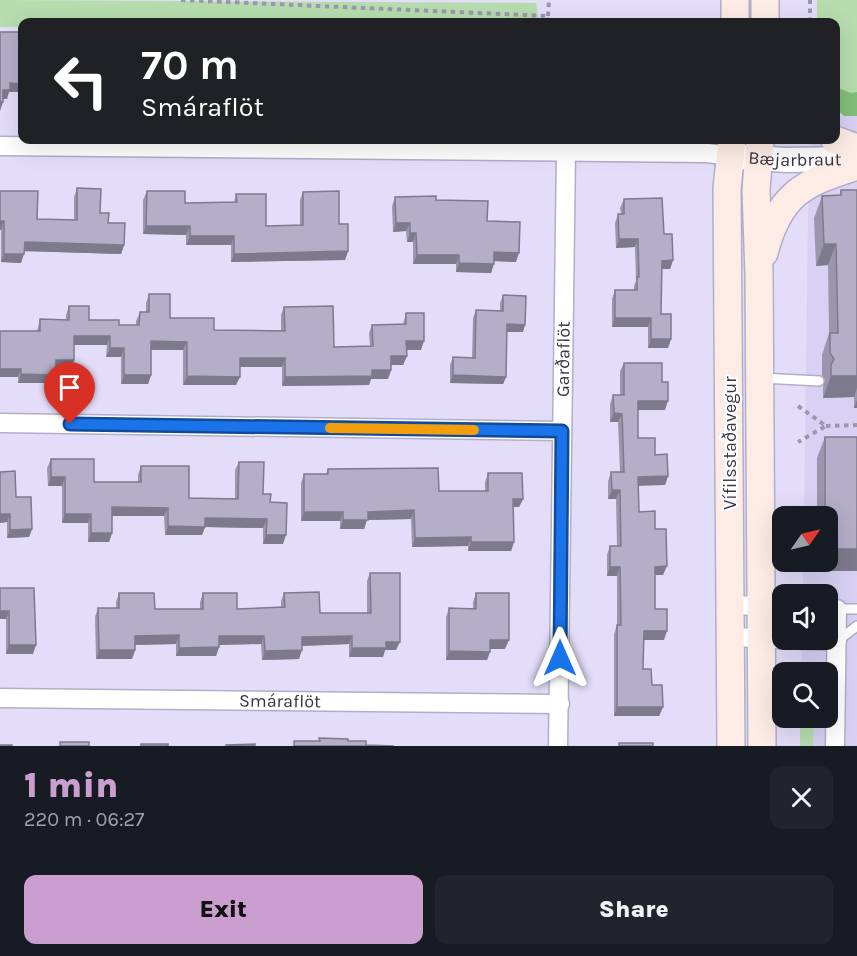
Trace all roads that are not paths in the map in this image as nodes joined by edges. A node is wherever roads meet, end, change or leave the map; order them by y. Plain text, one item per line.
1 (735, 0) edge
2 (765, 0) edge
3 (735, 18) edge
4 (765, 18) edge
5 (840, 142) edge
6 (0, 146) edge
7 (732, 148) edge
8 (857, 148) edge
9 (759, 149) edge
10 (566, 152) junction
11 (857, 159) edge
12 (857, 165) edge
13 (759, 274) junction
14 (759, 378) junction
15 (819, 381) dead end
16 (0, 423) edge
17 (562, 431) junction
18 (731, 605) junction
19 (772, 607) edge
20 (838, 609) edge
21 (857, 609) edge
22 (857, 626) edge
23 (730, 637) junction
24 (760, 639) junction
25 (772, 639) edge
26 (838, 640) edge
27 (837, 650) edge
28 (0, 698) edge
29 (560, 704) junction
30 (558, 746) edge
31 (730, 746) edge
32 (762, 746) edge
33 (835, 746) edge

1 - 3 main road
2 - 4 main road
5 - 8 main road
6 - 10 street
7 - 9 street, Bæjarbraut
7 - 10 street
7 - 18 main road, Vífilsstaðavegur
9 - 11 street, Bæjarbraut
9 - 13 main road, Vífilsstaðavegur
10 - 17 street, Garðaflöt
12 - 13 main road
13 - 14 main road, Vífilsstaðavegur
14 - 15 lane
14 - 19 main road, Vífilsstaðavegur
16 - 17 street
17 - 29 street, Garðaflöt
18 - 19 street
18 - 23 main road, Vífilsstaðavegur
19 - 24 main road, Vífilsstaðavegur
20 - 21 lane
22 - 26 lane
23 - 24 street
23 - 31 main road, Vífilsstaðavegur
24 - 25 street
24 - 32 main road, Vífilsstaðavegur
27 - 33 street
28 - 29 street, Smáraflöt
29 - 30 street, Garðaflöt

